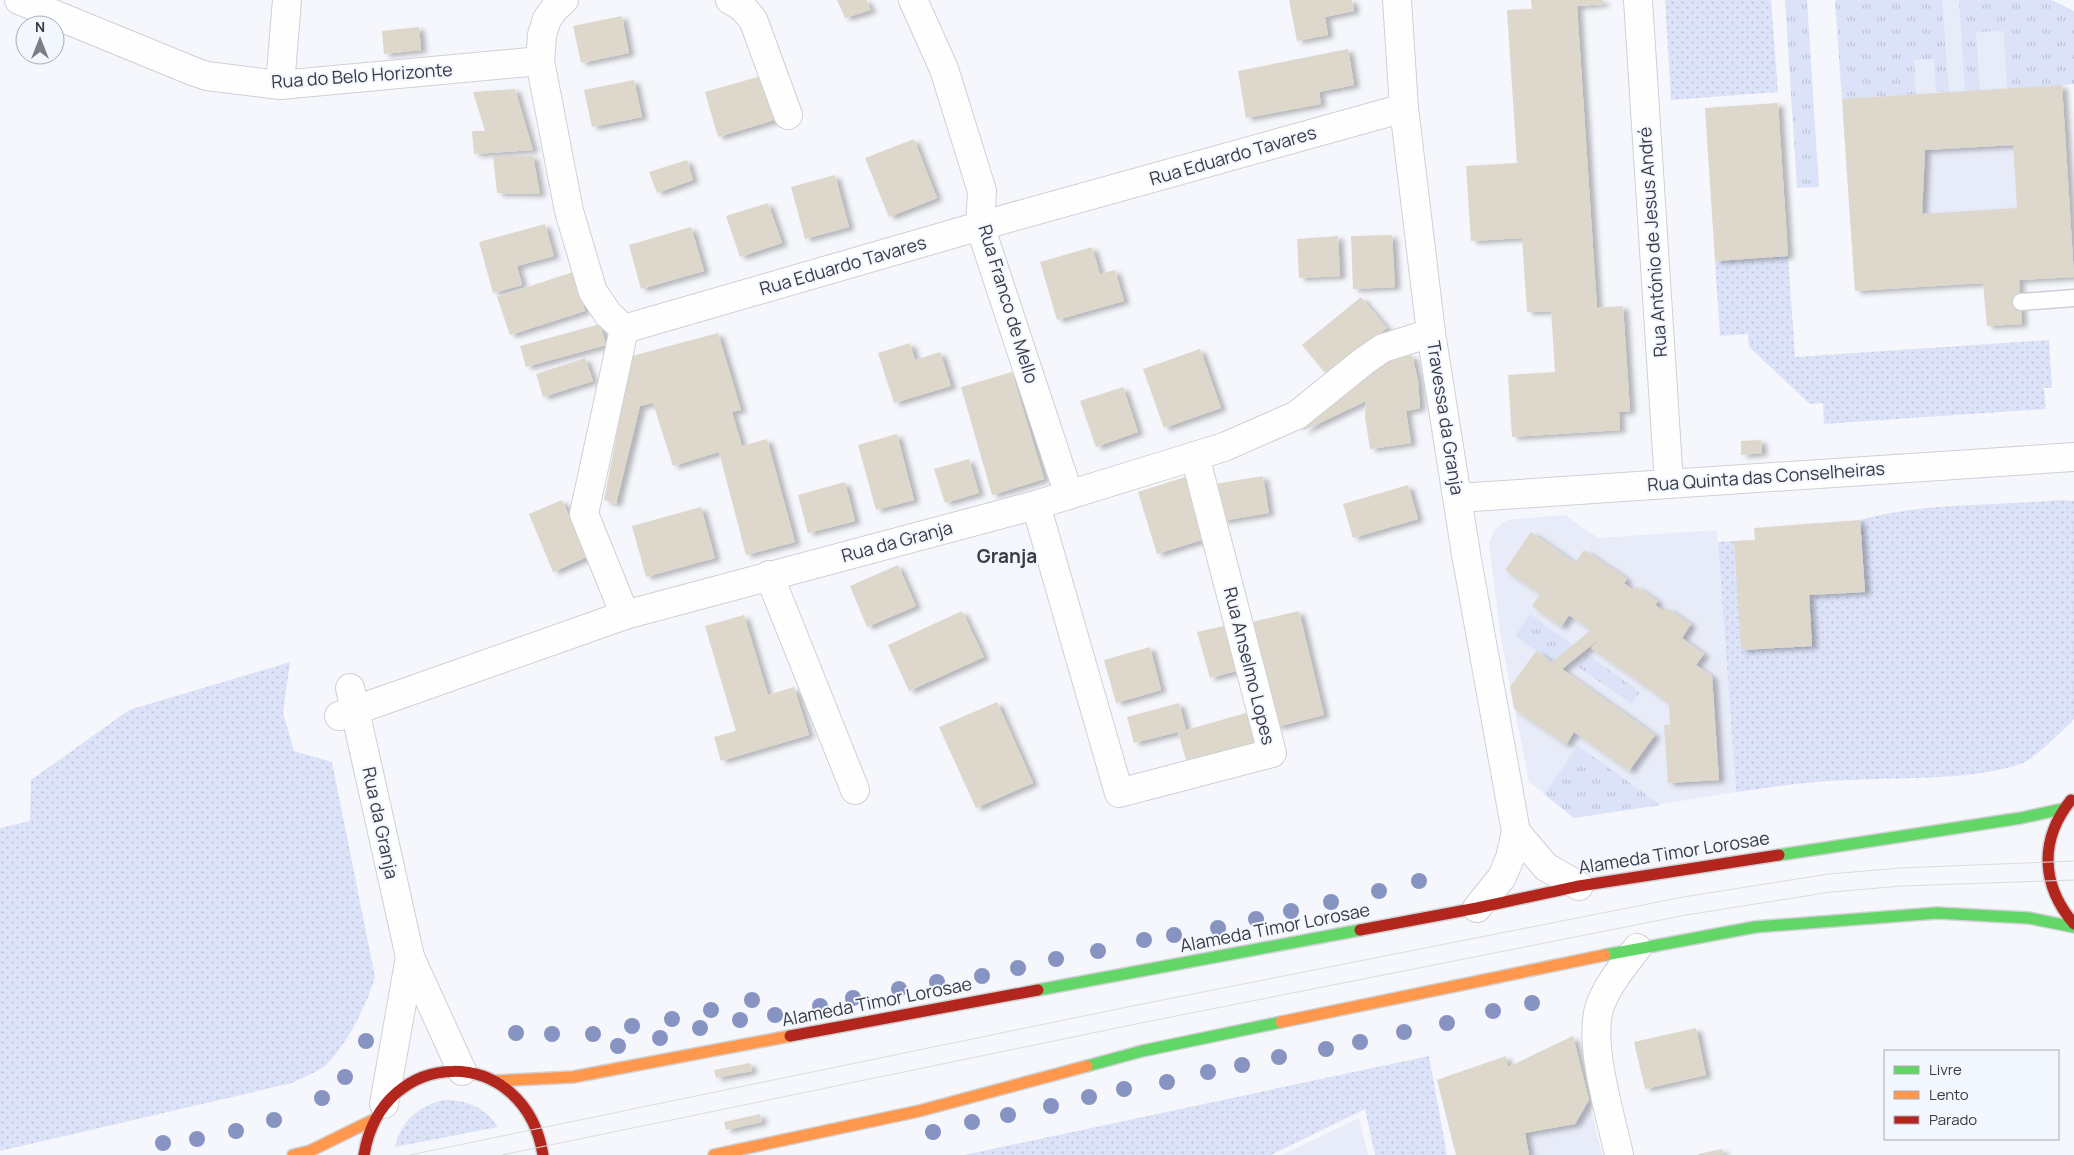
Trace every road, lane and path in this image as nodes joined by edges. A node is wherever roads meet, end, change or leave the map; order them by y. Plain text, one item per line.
1 (19, 0) edge
2 (287, 0) edge
3 (564, 0) edge
4 (730, 0) edge
5 (913, 0) edge
6 (1397, 0) edge
7 (1638, 0) edge
8 (540, 61) junction
9 (280, 85) junction
10 (1404, 108) junction
11 (788, 116) dead end
12 (980, 226) junction
13 (2074, 298) edge
14 (2020, 302) dead end
15 (624, 329) junction
16 (1431, 332) junction
17 (1195, 456) junction
18 (2074, 457) edge
19 (1669, 484) junction
20 (1069, 494) junction
21 (1458, 498) junction
22 (1036, 505) junction
23 (769, 576) junction
24 (625, 615) junction
25 (855, 790) dead end
26 (2074, 797) edge
27 (2062, 809) junction
28 (1516, 832) junction
29 (1579, 886) junction
30 (1477, 908) junction
31 (2074, 926) edge
32 (1636, 948) junction
33 (410, 957) junction
34 (462, 1071) junction
35 (495, 1081) junction
36 (378, 1112) junction
37 (293, 1155) edge
38 (364, 1155) edge
39 (543, 1155) edge
40 (714, 1155) edge
41 (1619, 1155) edge

1 - 9 street, Rua do Belo Horizonte
2 - 9 street
3 - 8 street
4 - 11 street
5 - 12 street, Rua Franco de Mello
6 - 10 street, Travessa da Granja
7 - 19 street, Rua António de Jesus André
8 - 9 street, Rua do Belo Horizonte
8 - 15 street
10 - 12 street, Rua Eduardo Tavares
10 - 16 street, Travessa da Granja
12 - 15 street, Rua Eduardo Tavares
12 - 20 street, Rua Franco de Mello
13 - 14 lane
15 - 24 street
16 - 17 street, Rua da Granja
16 - 21 street, Travessa da Granja
17 - 20 street, Rua da Granja
17 - 22 street, Rua Anselmo Lopes
18 - 19 street, Rua Quinta das Conselheiras
19 - 21 street, Rua Quinta das Conselheiras
20 - 22 street, Rua da Granja
21 - 28 street, Travessa da Granja
22 - 23 street, Rua da Granja
23 - 24 street, Rua da Granja
23 - 25 street
24 - 33 street, Rua da Granja
26 - 27 main road
27 - 29 main road, Alameda Timor Lorosae
27 - 31 main road
28 - 29 street
28 - 30 street, Travessa da Granja
29 - 30 main road, Alameda Timor Lorosae
30 - 35 main road, Alameda Timor Lorosae
31 - 32 main road
32 - 40 main road
32 - 41 street
33 - 34 street, Rua da Granja
33 - 36 street, Rua da Granja
34 - 35 main road
34 - 36 main road
35 - 39 main road
36 - 37 main road
36 - 38 main road

